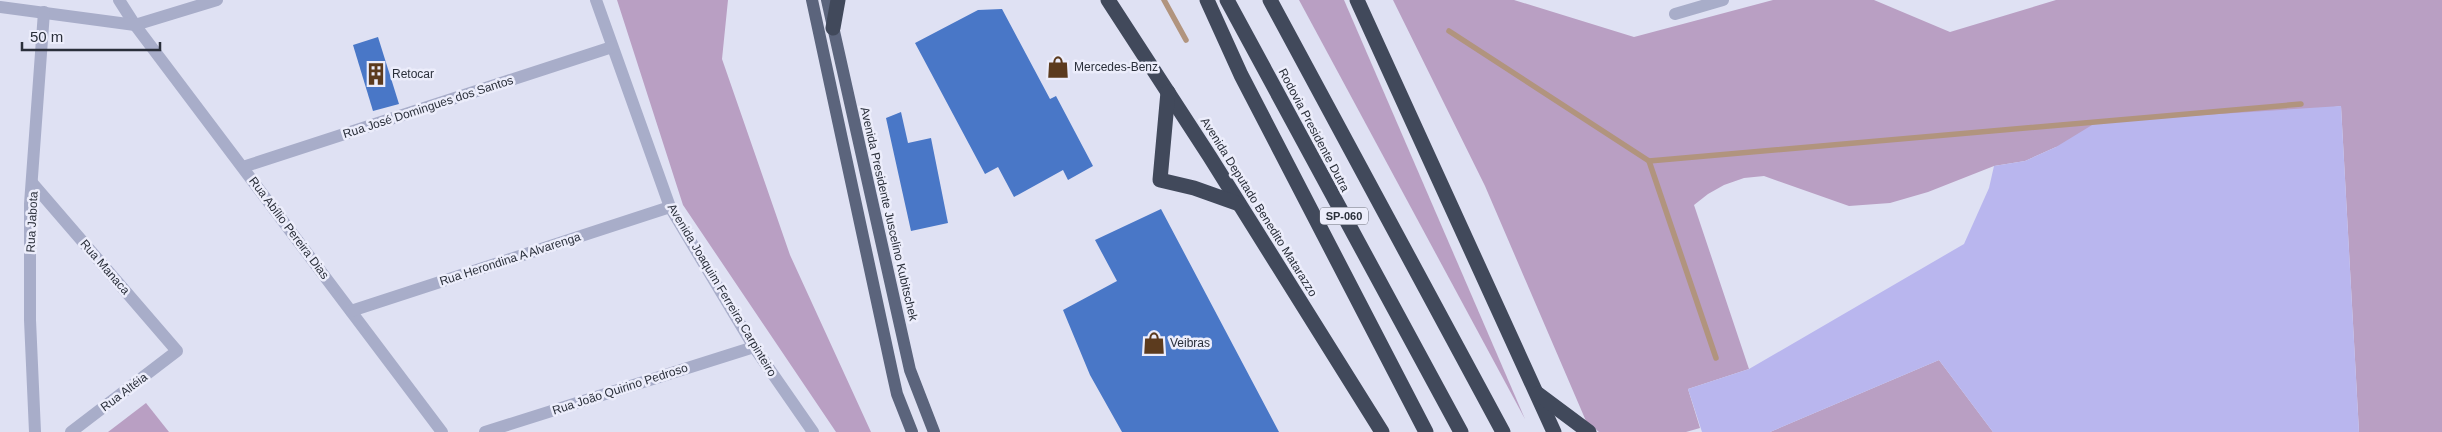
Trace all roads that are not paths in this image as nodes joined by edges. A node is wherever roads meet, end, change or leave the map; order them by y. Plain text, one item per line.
1 (119, 0) edge
2 (217, 0) edge
3 (596, 0) edge
4 (812, 0) edge
5 (827, 0) edge
6 (838, 0) edge
7 (1108, 0) edge
8 (1207, 0) edge
9 (1227, 0) edge
10 (1270, 0) edge
11 (1357, 0) edge
12 (1723, 0) edge
13 (0, 6) edge
14 (44, 12) junction
15 (1674, 14) dead end
16 (135, 25) junction
17 (833, 28) junction
18 (612, 47) junction
19 (1168, 92) junction
20 (243, 167) junction
21 (34, 184) junction
22 (1239, 204) junction
23 (670, 207) junction
24 (350, 310) junction
25 (754, 347) junction
26 (177, 351) joint
27 (1535, 392) junction
28 (35, 432) edge
29 (71, 432) edge
30 (442, 432) edge
31 (485, 432) edge
32 (813, 432) edge
33 (912, 432) edge
34 (934, 432) edge
35 (1382, 432) edge
36 (1426, 432) edge
37 (1461, 432) edge
38 (1503, 432) edge
39 (1554, 432) edge
40 (1590, 432) edge

1 - 16 street, Rua Abílio Pereira Dias
2 - 16 street
3 - 18 street, Avenida Joaquim Ferreira Carpinteiro
4 - 33 main road
5 - 17 main road, Avenida Presidente Juscelino Kubitschek
6 - 17 highway
7 - 19 highway, Avenida Deputado Benedito Matarazzo
8 - 36 highway
9 - 37 highway, Rodovia Presidente Dutra / SP-060
10 - 38 highway, Rodovia Presidente Dutra / SP-060
11 - 27 highway
12 - 15 street
13 - 14 street
14 - 16 street
14 - 21 street, Rua Jabota
16 - 20 street, Rua Abílio Pereira Dias
17 - 34 main road, Avenida Presidente Juscelino Kubitschek
18 - 20 street, Rua José Domingues dos Santos
18 - 23 street, Avenida Joaquim Ferreira Carpinteiro
19 - 22 highway, Avenida Deputado Benedito Matarazzo
19 - 22 highway
20 - 24 street, Rua Abílio Pereira Dias
21 - 26 street, Rua Manaca
21 - 28 street, Rua Jabota
22 - 35 highway, Avenida Deputado Benedito Matarazzo
23 - 24 street, Rua Herondina A Alvarenga
23 - 25 street, Avenida Joaquim Ferreira Carpinteiro
24 - 30 street, Rua Abílio Pereira Dias
25 - 31 street, Rua João Quirino Pedroso
25 - 32 street, Avenida Joaquim Ferreira Carpinteiro
26 - 29 street, Rua Altéia
27 - 39 highway
27 - 40 highway

